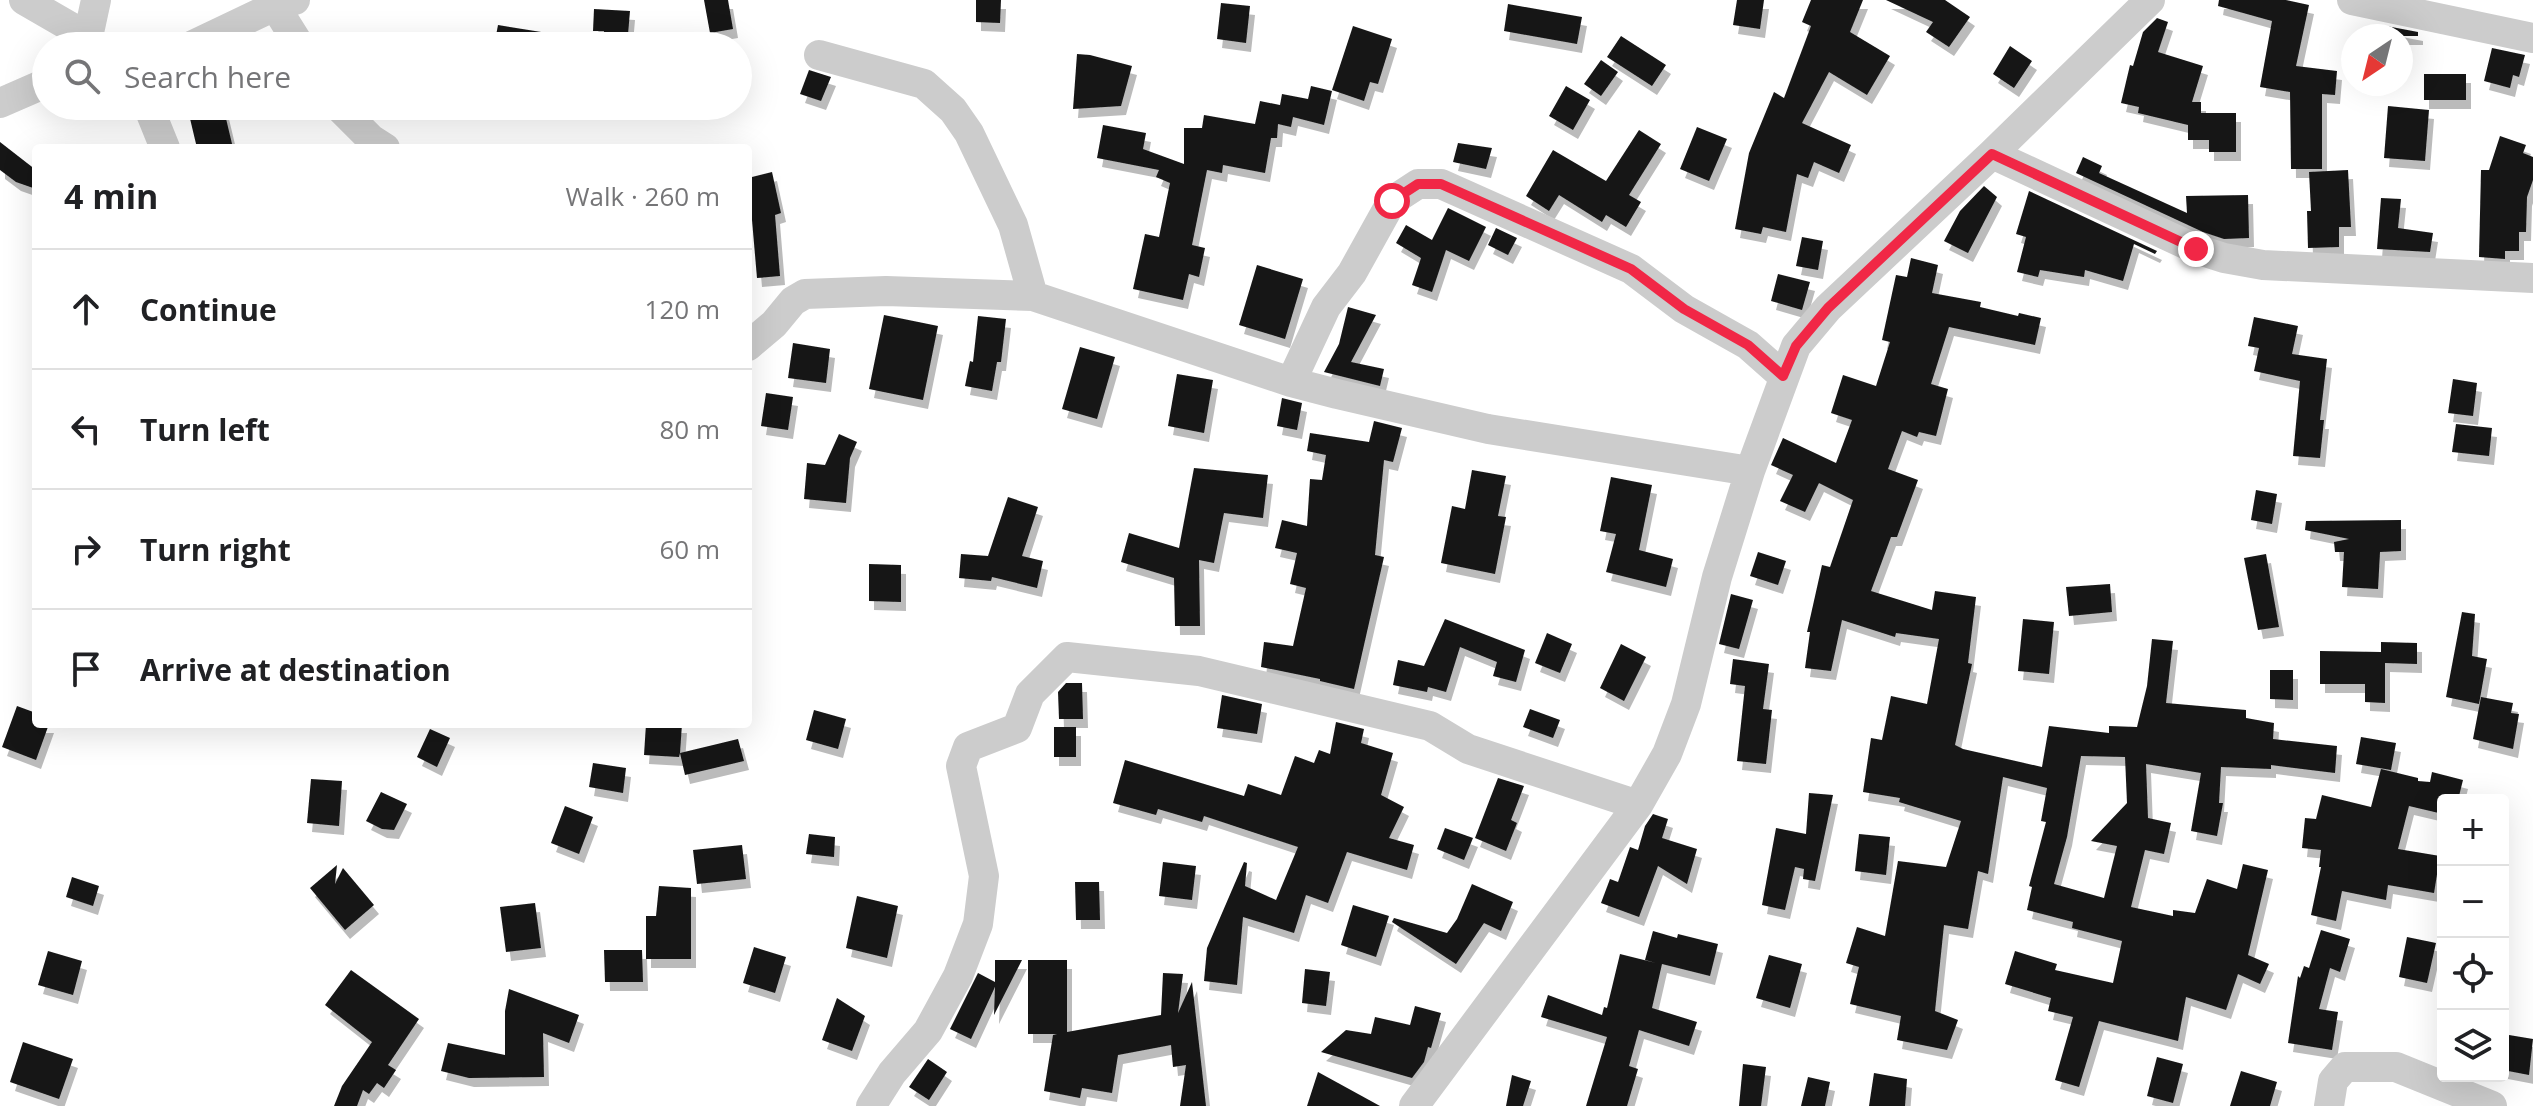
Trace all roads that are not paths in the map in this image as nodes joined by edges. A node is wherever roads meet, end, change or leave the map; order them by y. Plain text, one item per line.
1 (24, 0) edge
2 (96, 0) edge
3 (2150, 0) edge
4 (2352, 0) edge
5 (285, 3) edge
6 (76, 32) edge
7 (92, 32) edge
8 (222, 32) edge
9 (295, 32) edge
10 (2533, 38) edge
11 (819, 55) dead end
12 (32, 89) edge
13 (0, 103) edge
14 (154, 120) edge
15 (352, 120) edge
16 (163, 144) edge
17 (379, 144) edge
18 (1992, 154) junction
19 (2533, 278) edge
20 (1033, 296) junction
21 (752, 343) edge
22 (1783, 376) junction
23 (1291, 382) junction
24 (1750, 471) junction
25 (1638, 805) junction
26 (871, 1106) edge
27 (1414, 1106) edge
28 (2329, 1106) edge
29 (2492, 1106) edge

1 - 6 street
2 - 7 street
3 - 18 street
4 - 10 street
5 - 8 street
5 - 9 street
11 - 20 street
12 - 13 street
14 - 16 street
15 - 17 street
18 - 19 street
18 - 22 street
20 - 21 street
20 - 23 street
22 - 23 street
22 - 24 street
23 - 24 street
24 - 25 street
25 - 26 street
25 - 27 street
28 - 29 street

